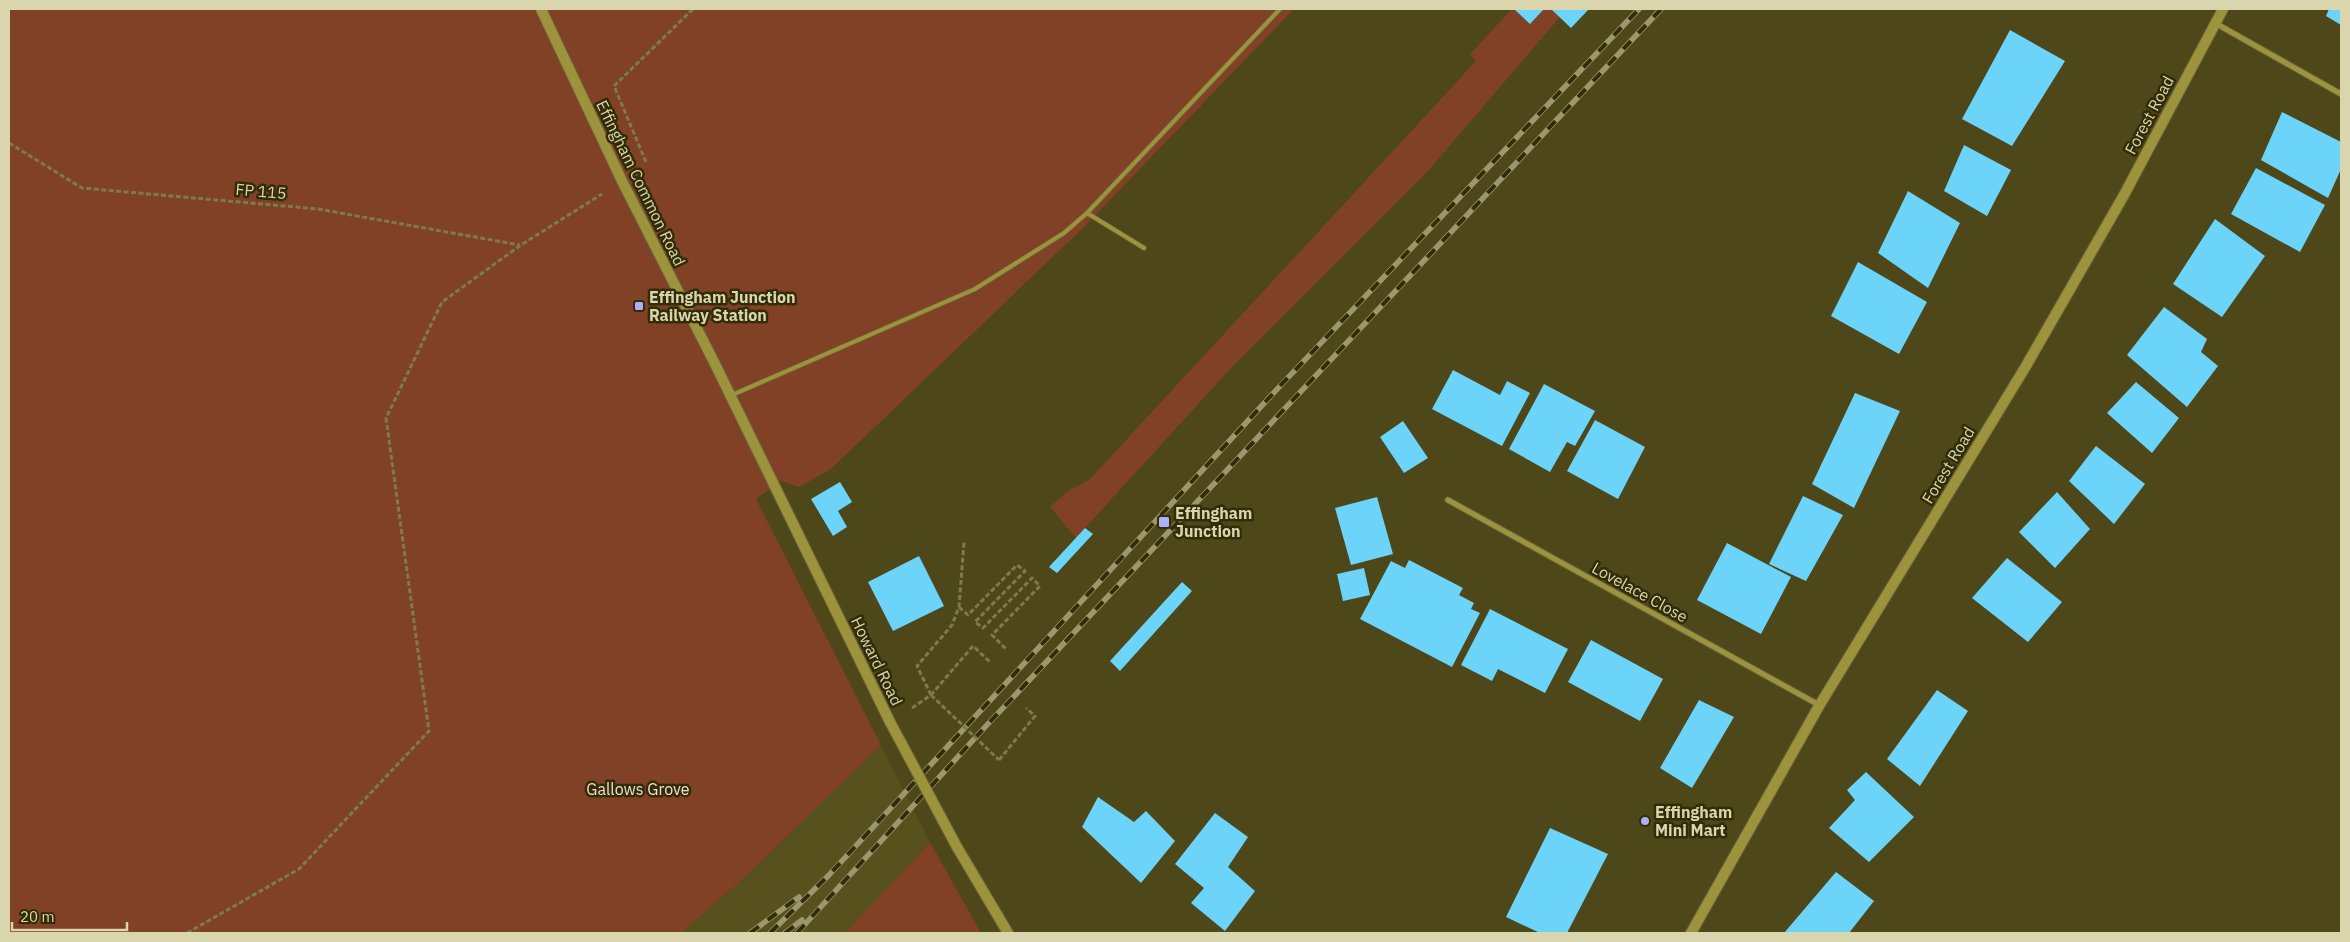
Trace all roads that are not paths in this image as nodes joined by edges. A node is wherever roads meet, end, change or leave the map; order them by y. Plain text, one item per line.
1 (541, 9) edge
2 (1280, 9) edge
3 (2223, 9) edge
4 (2215, 23) junction
5 (2341, 94) edge
6 (1087, 214) junction
7 (1144, 248) dead end
8 (730, 396) junction
9 (1448, 500) dead end
10 (1819, 706) junction
11 (1008, 933) edge
12 (1691, 933) edge

1 - 8 street, Effingham Common Road
2 - 6 lane
3 - 4 street, Forest Road
4 - 5 street
4 - 10 street, Forest Road
6 - 7 lane
6 - 8 lane
8 - 11 street, Howard Road, bridge
9 - 10 street, Lovelace Close
10 - 12 street, Forest Road

